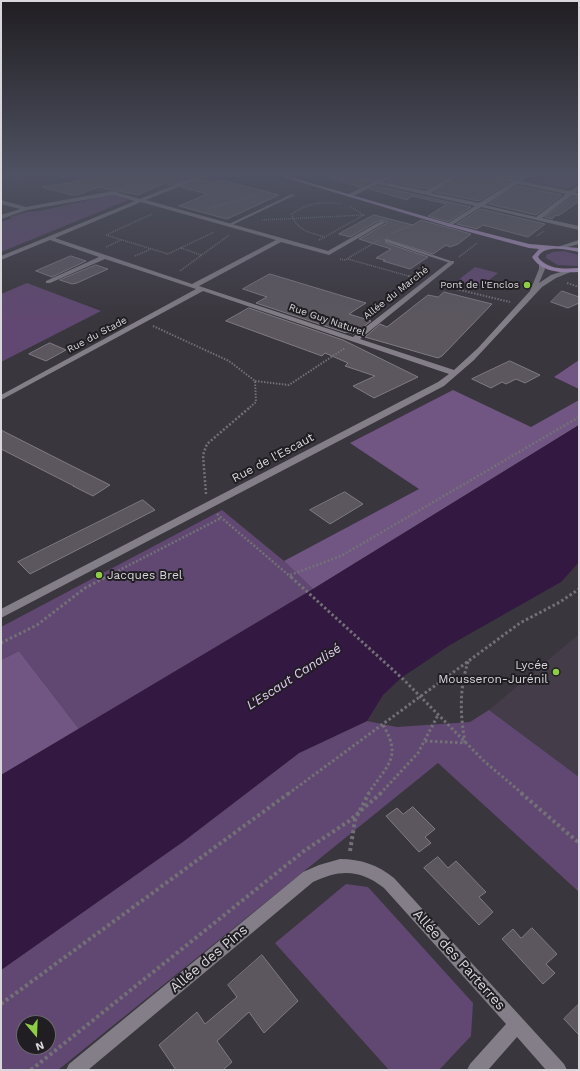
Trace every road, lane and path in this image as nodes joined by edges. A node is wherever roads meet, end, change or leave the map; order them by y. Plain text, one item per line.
1 (83, 224) edge
2 (130, 224) edge
3 (225, 224) edge
4 (297, 224) edge
5 (348, 224) edge
6 (380, 224) edge
7 (446, 224) edge
8 (563, 224) edge
9 (229, 225) joint
10 (449, 225) junction
11 (239, 228) junction
12 (579, 228) edge
13 (214, 232) dead end
14 (325, 237) junction
15 (485, 237) junction
16 (49, 238) junction
17 (280, 240) junction
18 (387, 242) dead end
19 (579, 242) edge
20 (306, 247) junction
21 (560, 247) junction
22 (181, 248) junction
23 (548, 248) junction
24 (579, 250) edge
25 (201, 255) junction
26 (104, 256) junction
27 (345, 256) dead end
28 (535, 257) junction
29 (1, 258) edge
30 (340, 259) dead end
31 (344, 260) dead end
32 (353, 260) dead end
33 (452, 262) junction
34 (541, 263) junction
35 (576, 270) edge
36 (170, 278) junction
37 (48, 282) dead end
38 (193, 286) junction
39 (202, 289) junction
40 (533, 291) junction
41 (142, 321) junction
42 (354, 340) junction
43 (454, 373) junction
44 (255, 381) junction
45 (1, 398) edge
46 (579, 417) edge
47 (207, 506) junction
48 (290, 575) junction
49 (579, 589) edge
50 (2, 612) edge
51 (1, 643) edge
52 (469, 659) junction
53 (438, 715) junction
54 (383, 725) junction
55 (425, 741) junction
56 (465, 743) junction
57 (356, 815) junction
58 (579, 843) edge
59 (350, 865) junction
60 (1, 1004) edge
61 (517, 1024) junction
62 (31, 1070) edge
63 (75, 1070) edge
64 (476, 1070) edge
65 (558, 1070) edge

1 - 16 street
2 - 22 path
3 - 9 street
4 - 14 path
5 - 14 path
6 - 20 street
7 - 10 main road
8 - 12 street
9 - 11 street
10 - 15 main road
10 - 23 main road
11 - 17 street
11 - 25 path
13 - 22 path
14 - 20 path
15 - 28 main road
15 - 33 path
16 - 26 street, Rue Guy Naturel
16 - 29 street
17 - 20 street
17 - 38 street
18 - 33 lane
19 - 21 street
21 - 23 main road
21 - 24 main road
22 - 25 path
23 - 28 main road
25 - 36 path
26 - 36 street, Rue Guy Naturel
26 - 37 street
27 - 32 path
28 - 34 main road
30 - 31 path
33 - 42 street, Allée du Marché
34 - 35 main road
34 - 40 street, Rue de l'Escaut
35 - 40 street, Rue de l'Escaut
36 - 38 street, Rue Guy Naturel
38 - 39 street, Rue Guy Naturel
39 - 41 street, Rue du Stade
39 - 42 street, Rue Guy Naturel
40 - 43 street, Rue de l'Escaut
41 - 44 path
41 - 45 street, Rue du Stade
42 - 43 street, Rue Guy Naturel
42 - 44 path
43 - 47 street, Rue de l'Escaut
44 - 47 path
46 - 48 path
47 - 50 street, Rue de l'Escaut
48 - 51 path
48 - 53 path
49 - 52 path
52 - 54 path
52 - 56 path
53 - 55 path
53 - 56 path
54 - 57 path
54 - 60 path
55 - 56 path
55 - 57 path
56 - 58 path
57 - 59 path
57 - 62 path
59 - 61 street, Allée des Parterres
59 - 63 street, Allée des Pins
61 - 64 street
61 - 65 street, Allée des Parterres

